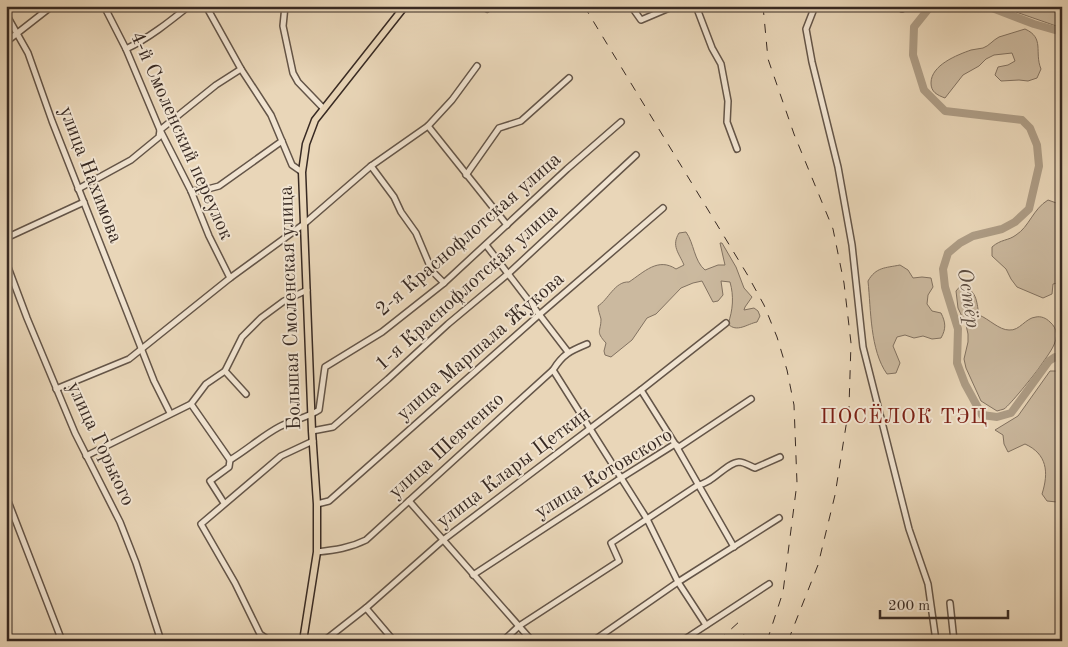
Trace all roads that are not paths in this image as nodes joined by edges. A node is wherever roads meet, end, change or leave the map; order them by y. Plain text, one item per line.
1 (52, 6) edge
2 (104, 6) edge
3 (189, 6) edge
4 (206, 6) edge
5 (285, 6) edge
6 (405, 6) edge
7 (631, 6) edge
8 (674, 6) edge
9 (696, 6) edge
10 (815, 6) edge
11 (6, 14) edge
12 (18, 33) junction
13 (6, 42) edge
14 (126, 49) junction
15 (477, 66) dead end
16 (241, 69) junction
17 (569, 78) dead end
18 (324, 109) junction
19 (621, 122) dead end
20 (428, 126) junction
21 (160, 130) junction
22 (282, 142) junction
23 (737, 149) dead end
24 (636, 155) dead end
25 (371, 166) junction
26 (302, 172) junction
27 (466, 175) junction
28 (78, 189) junction
29 (191, 191) junction
30 (84, 202) junction
31 (663, 208) dead end
32 (304, 224) junction
33 (507, 225) junction
34 (6, 238) edge
35 (486, 245) junction
36 (6, 262) edge
37 (509, 273) junction
38 (230, 278) junction
39 (444, 283) junction
40 (307, 290) junction
41 (540, 314) junction
42 (726, 323) dead end
43 (587, 344) dead end
44 (142, 349) junction
45 (568, 352) junction
46 (553, 370) junction
47 (225, 371) junction
48 (56, 389) junction
49 (642, 390) junction
50 (246, 394) dead end
51 (751, 399) dead end
52 (191, 404) junction
53 (170, 413) junction
54 (311, 415) junction
55 (590, 429) junction
56 (312, 431) junction
57 (312, 441) junction
58 (675, 444) junction
59 (86, 456) junction
60 (780, 457) dead end
61 (230, 460) junction
62 (621, 478) junction
63 (698, 485) junction
64 (6, 496) edge
65 (409, 501) junction
66 (224, 503) junction
67 (317, 504) junction
68 (647, 518) junction
69 (779, 518) dead end
70 (443, 540) junction
71 (734, 547) junction
72 (317, 552) junction
73 (473, 575) junction
74 (678, 582) junction
75 (769, 584) dead end
76 (950, 602) dead end
77 (366, 608) junction
78 (706, 625) junction
79 (519, 626) junction
80 (62, 641) edge
81 (161, 641) edge
82 (270, 641) edge
83 (303, 641) edge
84 (324, 641) edge
85 (394, 641) edge
86 (503, 641) edge
87 (532, 641) edge
88 (593, 641) edge
89 (682, 641) edge
90 (936, 641) edge
91 (954, 641) edge

1 - 12 street
2 - 14 street, 4-й Смоленский переулок
3 - 14 street
4 - 16 street
5 - 18 street
6 - 18 main road, Большая Смоленская улица
7 - 8 street
9 - 23 street
10 - 90 street
11 - 12 street, улица Нахимова
12 - 13 street
12 - 28 street, улица Нахимова
14 - 21 street, 4-й Смоленский переулок
15 - 20 street
16 - 21 street
16 - 22 street
17 - 27 street
18 - 26 main road, Большая Смоленская улица
19 - 33 street, 2-я Краснофлотская улица
20 - 25 street
20 - 27 street
21 - 28 street
21 - 29 street, 4-й Смоленский переулок
22 - 26 street
22 - 29 street
24 - 37 street, 1-я Краснофлотская улица
25 - 32 street
25 - 39 street
26 - 32 main road, Большая Смоленская улица
27 - 33 street
28 - 30 street, улица Нахимова
29 - 38 street, 4-й Смоленский переулок
30 - 34 street
30 - 44 street, улица Нахимова
31 - 41 street, улица Маршала Жукова
32 - 38 street
32 - 40 main road, Большая Смоленская улица
33 - 35 street, 2-я Краснофлотская улица
35 - 37 street
35 - 39 street, 2-я Краснофлотская улица
36 - 48 street, улица Горького
37 - 41 street
37 - 56 street, 1-я Краснофлотская улица
38 - 44 street
39 - 54 street, 2-я Краснофлотская улица
40 - 47 street
40 - 54 main road, Большая Смоленская улица
41 - 45 street
41 - 67 street, улица Маршала Жукова
42 - 49 street, улица Клары Цеткин
43 - 45 street, улица Шевченко
44 - 48 street
44 - 53 street, улица Нахимова
45 - 46 street, улица Шевченко
46 - 55 street
46 - 65 street, улица Шевченко
47 - 50 street
47 - 52 street
48 - 59 street, улица Горького
49 - 55 street, улица Клары Цеткин
49 - 58 street
51 - 58 street, улица Котовского
52 - 53 street
52 - 61 street
53 - 59 street
54 - 56 main road, Большая Смоленская улица
54 - 61 street
55 - 62 street
55 - 70 street, улица Клары Цеткин
56 - 57 main road, Большая Смоленская улица
57 - 66 street
57 - 67 main road, Большая Смоленская улица
58 - 62 street, улица Котовского
58 - 63 street
59 - 81 street, улица Горького
60 - 63 street
61 - 66 street
62 - 68 street
62 - 73 street, улица Котовского
63 - 68 street
63 - 71 street
64 - 80 street
65 - 70 street
65 - 72 street, улица Шевченко
66 - 82 street
67 - 72 main road, Большая Смоленская улица
68 - 74 street
68 - 79 street
69 - 71 street
70 - 73 street
70 - 77 street, улица Клары Цеткин
71 - 74 street
72 - 83 main road, Большая Смоленская улица
73 - 79 street
74 - 78 street
74 - 88 street
75 - 78 street
76 - 91 street
77 - 84 street, улица Клары Цеткин
77 - 85 street
78 - 89 street
79 - 86 street
79 - 87 street

